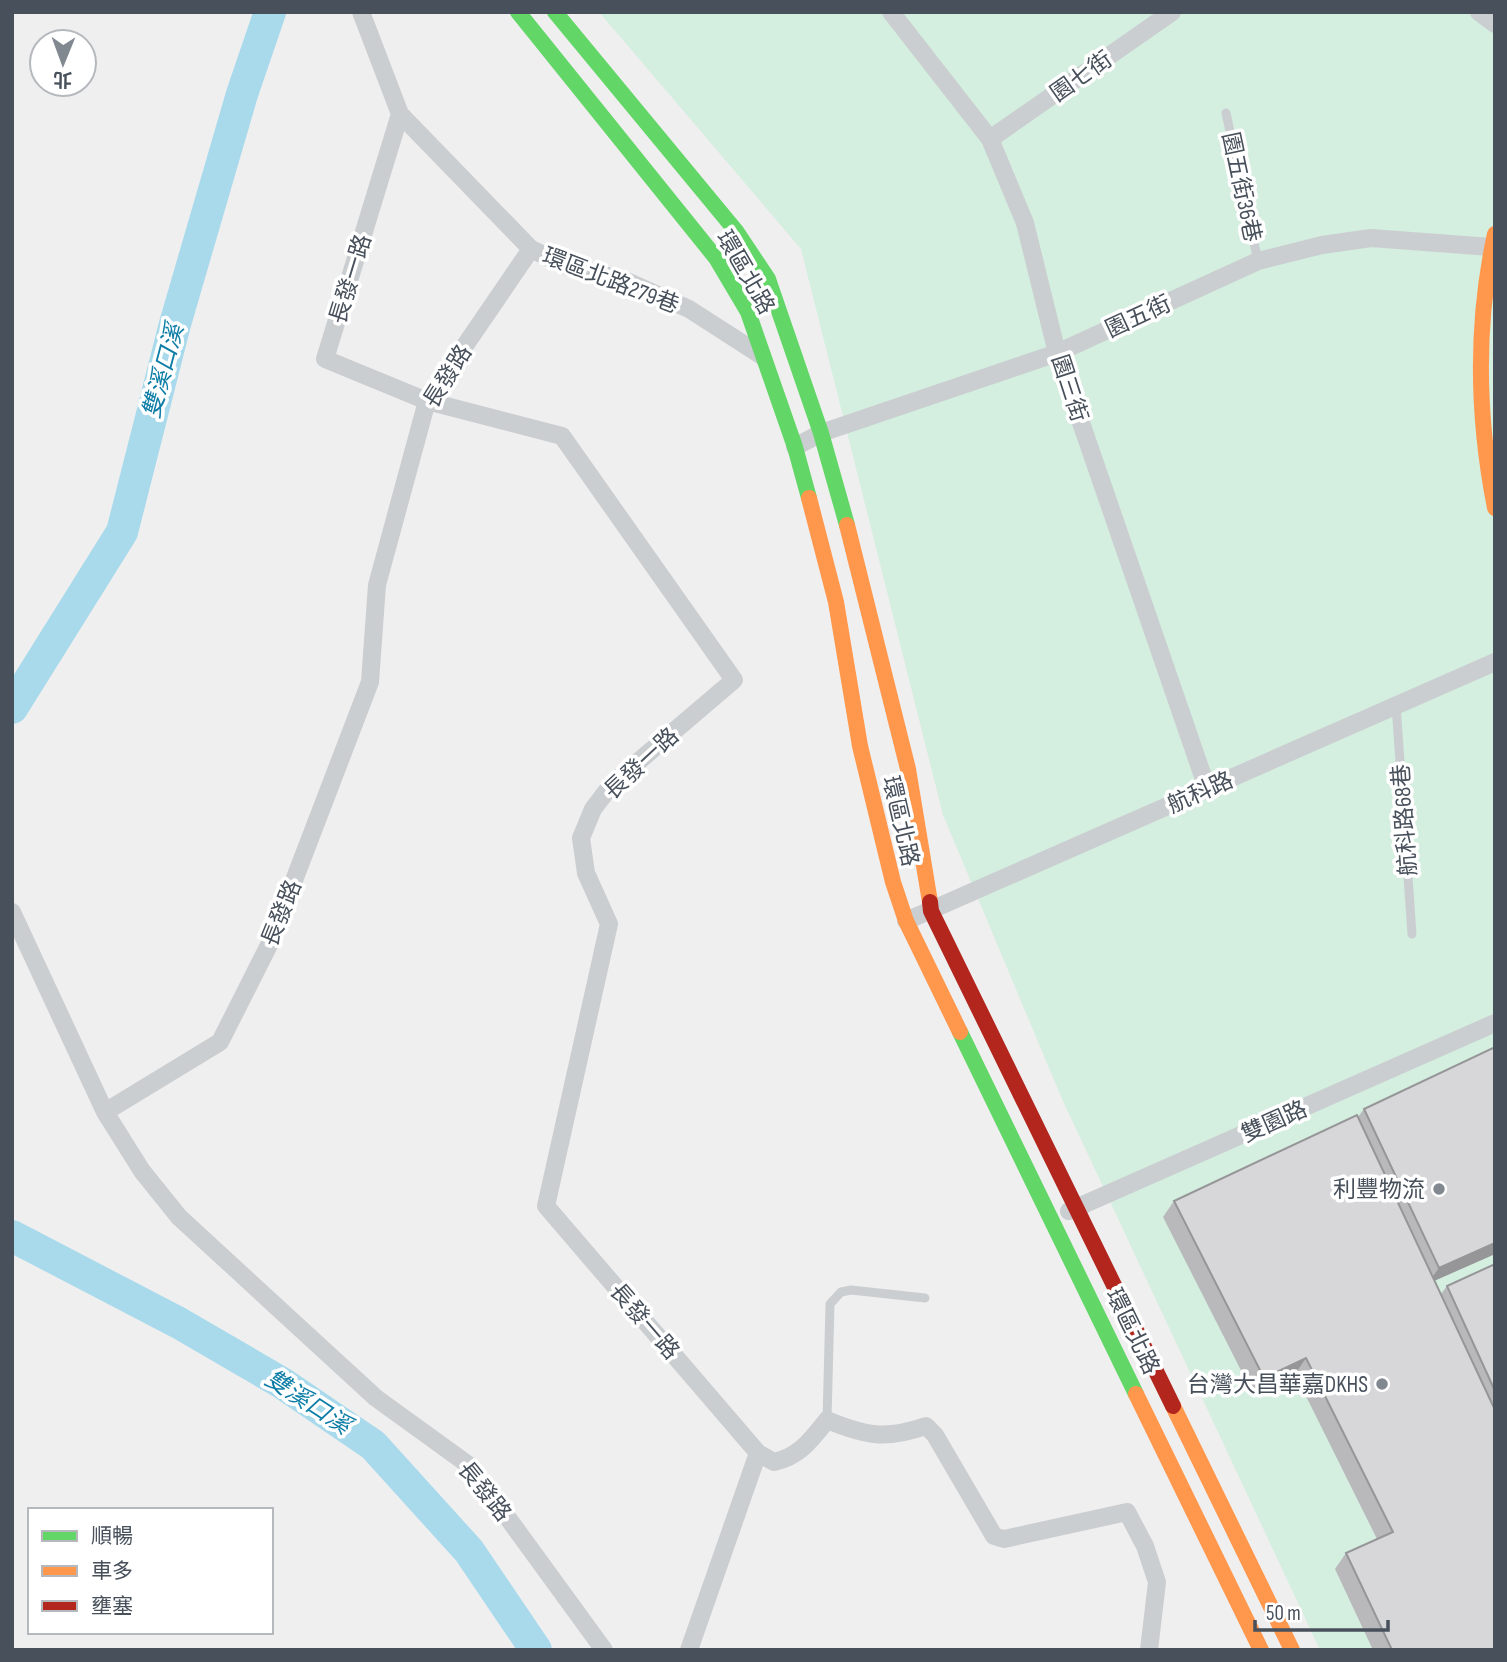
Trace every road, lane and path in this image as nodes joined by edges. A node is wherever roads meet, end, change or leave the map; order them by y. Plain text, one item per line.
1 (361, 12) edge
2 (518, 12) edge
3 (555, 12) edge
4 (891, 12) edge
5 (1172, 12) edge
6 (1479, 12) edge
7 (1495, 24) edge
8 (1226, 113) dead end
9 (400, 114) junction
10 (990, 139) junction
11 (1493, 240) edge
12 (531, 250) junction
13 (1258, 261) junction
14 (1057, 353) junction
15 (762, 356) junction
16 (427, 401) junction
17 (821, 433) junction
18 (795, 447) junction
19 (1495, 508) edge
20 (1495, 662) edge
21 (1396, 705) junction
22 (1207, 789) junction
23 (931, 911) junction
24 (12, 912) edge
25 (906, 922) junction
26 (1412, 934) dead end
27 (1495, 1023) edge
28 (105, 1112) junction
29 (1077, 1207) junction
30 (1054, 1219) junction
31 (925, 1298) dead end
32 (827, 1420) junction
33 (758, 1453) junction
34 (604, 1650) edge
35 (689, 1650) edge
36 (1149, 1650) edge
37 (1261, 1650) edge
38 (1292, 1650) edge

1 - 9 street
2 - 15 street, 環區北路
3 - 17 street, 環區北路
4 - 10 street, 園三街
5 - 10 street, 園七街
6 - 7 street
8 - 13 lane, 園五街36巷
9 - 12 street
9 - 16 street, 長發一路
10 - 14 street, 園三街
11 - 13 street, 園五街
11 - 19 street
12 - 15 street, 環區北路279巷
12 - 16 street, 長發路
13 - 14 street, 園五街
14 - 17 street, 園五街
14 - 22 street, 園三街
15 - 18 street, 環區北路
16 - 28 street, 長發路
16 - 33 street, 長發一路
17 - 18 street, 園五街
17 - 23 street, 環區北路
18 - 25 street, 環區北路
20 - 21 street, 航科路
21 - 22 street, 航科路
21 - 26 lane, 航科路68巷
22 - 23 street, 航科路
23 - 25 street, 航科路
23 - 29 street, 環區北路
24 - 28 street
25 - 30 street, 環區北路
27 - 29 street, 雙園路
28 - 34 street, 長發路
29 - 30 street, 雙園路
29 - 38 street, 環區北路
30 - 37 street, 環區北路
31 - 32 lane
32 - 33 street
32 - 36 street
33 - 35 street

